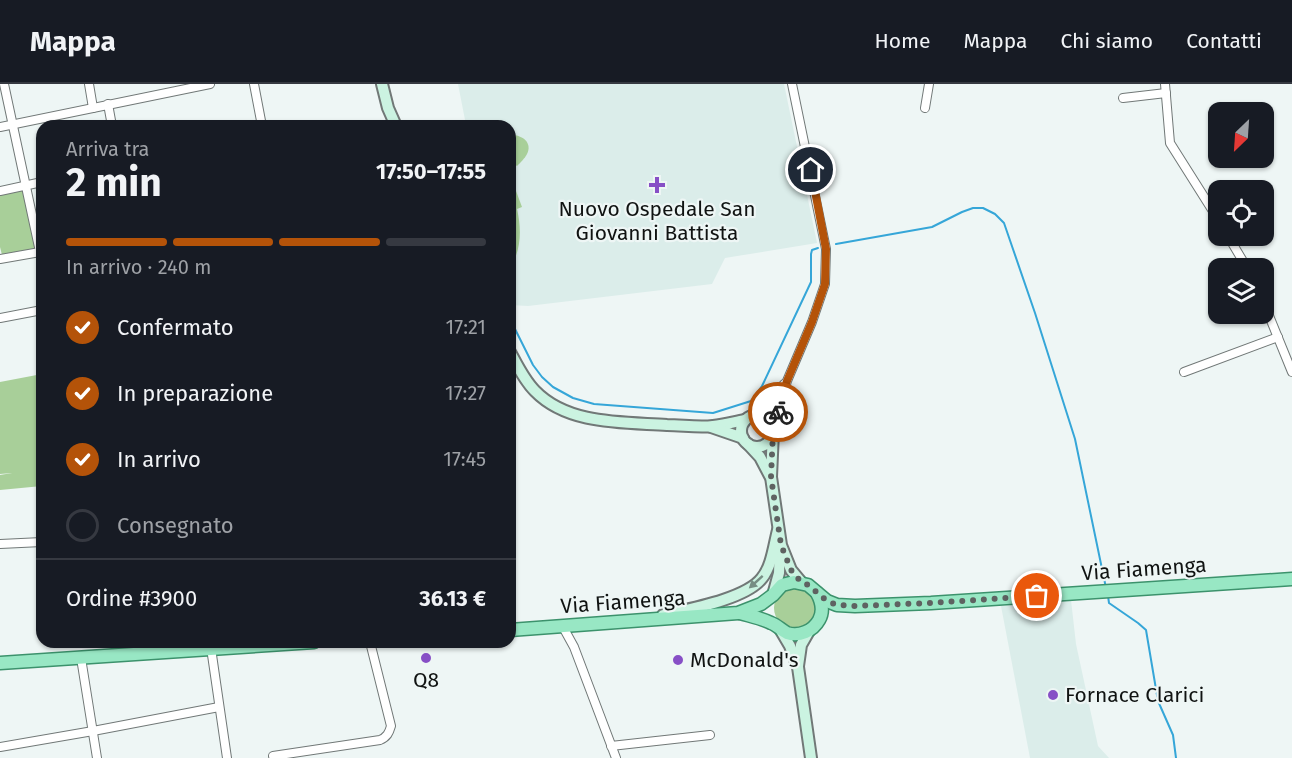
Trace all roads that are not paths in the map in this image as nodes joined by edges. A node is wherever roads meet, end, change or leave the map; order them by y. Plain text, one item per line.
1 (4, 84) edge
2 (89, 84) edge
3 (210, 84) edge
4 (254, 84) edge
5 (382, 84) edge
6 (792, 84) edge
7 (929, 84) edge
8 (1165, 84) edge
9 (1166, 93) junction
10 (1123, 98) dead end
11 (108, 105) junction
12 (93, 108) junction
13 (925, 108) dead end
14 (111, 120) edge
15 (261, 120) edge
16 (393, 120) edge
17 (13, 124) junction
18 (0, 127) edge
19 (36, 184) edge
20 (26, 186) junction
21 (0, 191) edge
22 (1208, 203) edge
23 (36, 233) edge
24 (36, 253) edge
25 (0, 259) edge
26 (36, 311) edge
27 (0, 318) edge
28 (1273, 324) edge
29 (1278, 337) junction
30 (516, 363) edge
31 (1184, 372) dead end
32 (1292, 372) edge
33 (787, 381) junction
34 (749, 418) junction
35 (711, 427) junction
36 (773, 432) junction
37 (745, 441) junction
38 (771, 477) junction
39 (778, 530) junction
40 (36, 542) edge
41 (0, 544) edge
42 (781, 545) junction
43 (1292, 579) edge
44 (801, 582) junction
45 (815, 590) junction
46 (773, 595) junction
47 (855, 606) junction
48 (738, 613) junction
49 (819, 620) junction
50 (636, 621) junction
51 (563, 627) junction
52 (778, 627) junction
53 (516, 630) edge
54 (809, 631) junction
55 (211, 648) joint
56 (372, 648) edge
57 (81, 658) junction
58 (0, 663) edge
59 (798, 666) junction
60 (219, 707) junction
61 (93, 731) junction
62 (710, 735) dead end
63 (611, 746) junction
64 (0, 747) edge
65 (273, 756) dead end
66 (97, 758) edge
67 (227, 758) edge
68 (616, 758) edge
69 (811, 758) edge

1 - 17 street
2 - 12 street
3 - 11 street
4 - 15 street
5 - 16 main road
6 - 33 street
7 - 13 street
8 - 9 street
9 - 10 street
9 - 22 street
11 - 12 street
11 - 14 street
12 - 17 street
17 - 18 street
17 - 20 street
19 - 20 street
20 - 21 street
20 - 23 street
24 - 25 street
26 - 27 street
28 - 29 street
29 - 31 street
29 - 32 street
30 - 35 main road
33 - 34 street
33 - 36 street
34 - 35 main road
34 - 36 main road
34 - 37 main road
35 - 37 main road
36 - 37 main road
36 - 38 main road
37 - 38 main road
38 - 39 main road
39 - 42 main road
39 -> 50 main road
40 - 41 street
42 - 44 main road
42 - 46 main road
43 - 47 main road, Via Fiamenga
44 - 45 main road, Via Fiamenga
44 - 46 main road, Via Fiamenga
45 - 47 main road, Via Fiamenga
45 - 49 main road
46 - 48 main road, Via Fiamenga
46 - 52 main road
47 - 49 main road, Via Fiamenga
48 - 50 main road, Via Fiamenga
48 - 52 main road, Via Fiamenga
49 - 54 main road, Via Fiamenga
50 - 51 main road, Via Fiamenga
51 - 53 main road, Via Fiamenga
51 - 63 street
52 - 54 main road, Via Fiamenga
52 - 59 main road
54 - 59 main road
55 - 57 main road
55 - 60 street
56 - 65 street
57 - 58 main road
57 - 61 street
59 - 69 main road
60 - 61 street
60 - 67 street
61 - 64 street
61 - 66 street
62 - 63 street
63 - 68 street

